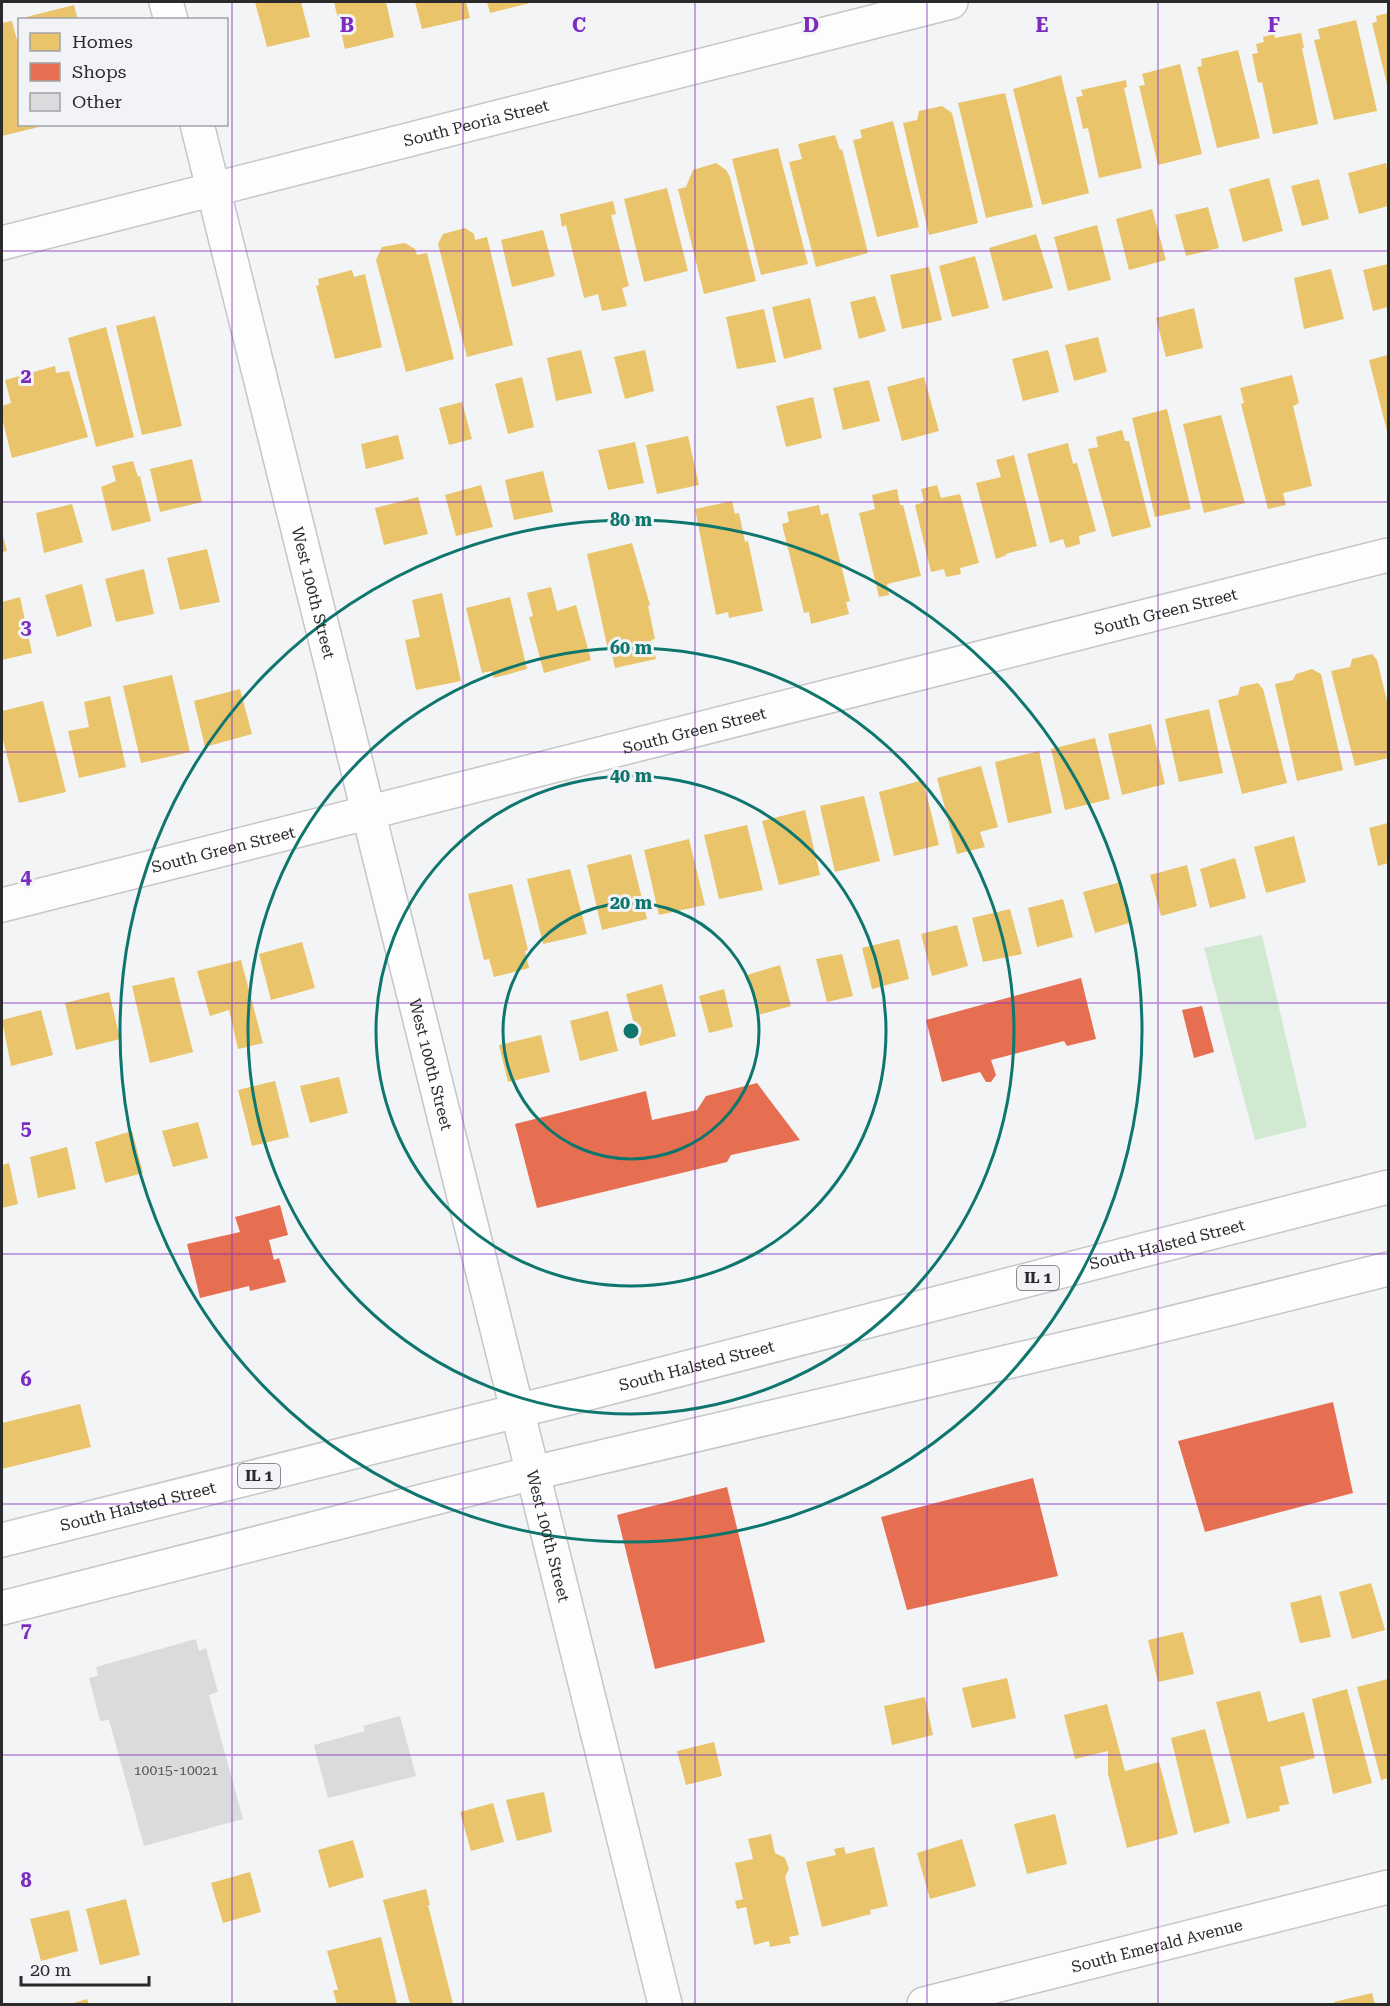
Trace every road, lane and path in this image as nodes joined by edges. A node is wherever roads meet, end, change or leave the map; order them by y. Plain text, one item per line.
1 (166, 2) edge
2 (951, 2) edge
3 (170, 18) edge
4 (197, 126) edge
5 (213, 190) junction
6 (2, 243) edge
7 (1389, 555) edge
8 (368, 812) junction
9 (2, 905) edge
10 (1389, 1187) edge
11 (1389, 1269) edge
12 (517, 1411) junction
13 (533, 1473) junction
14 (2, 1540) edge
15 (2, 1608) edge
16 (1389, 1887) edge
17 (665, 2004) edge
18 (924, 2004) edge

1 - 3 street
2 - 5 street, South Peoria Street
4 - 5 street, West 100th Street
5 - 6 street, South Peoria Street
5 - 8 street, West 100th Street
7 - 8 street, South Green Street
8 - 9 street, South Green Street
8 - 12 street, West 100th Street
10 - 12 street, South Halsted Street / IL 1
11 - 13 street
12 - 13 street, West 100th Street
12 - 14 street, South Halsted Street / IL 1
13 - 15 street
13 - 17 street, West 100th Street
16 - 18 street, South Emerald Avenue

